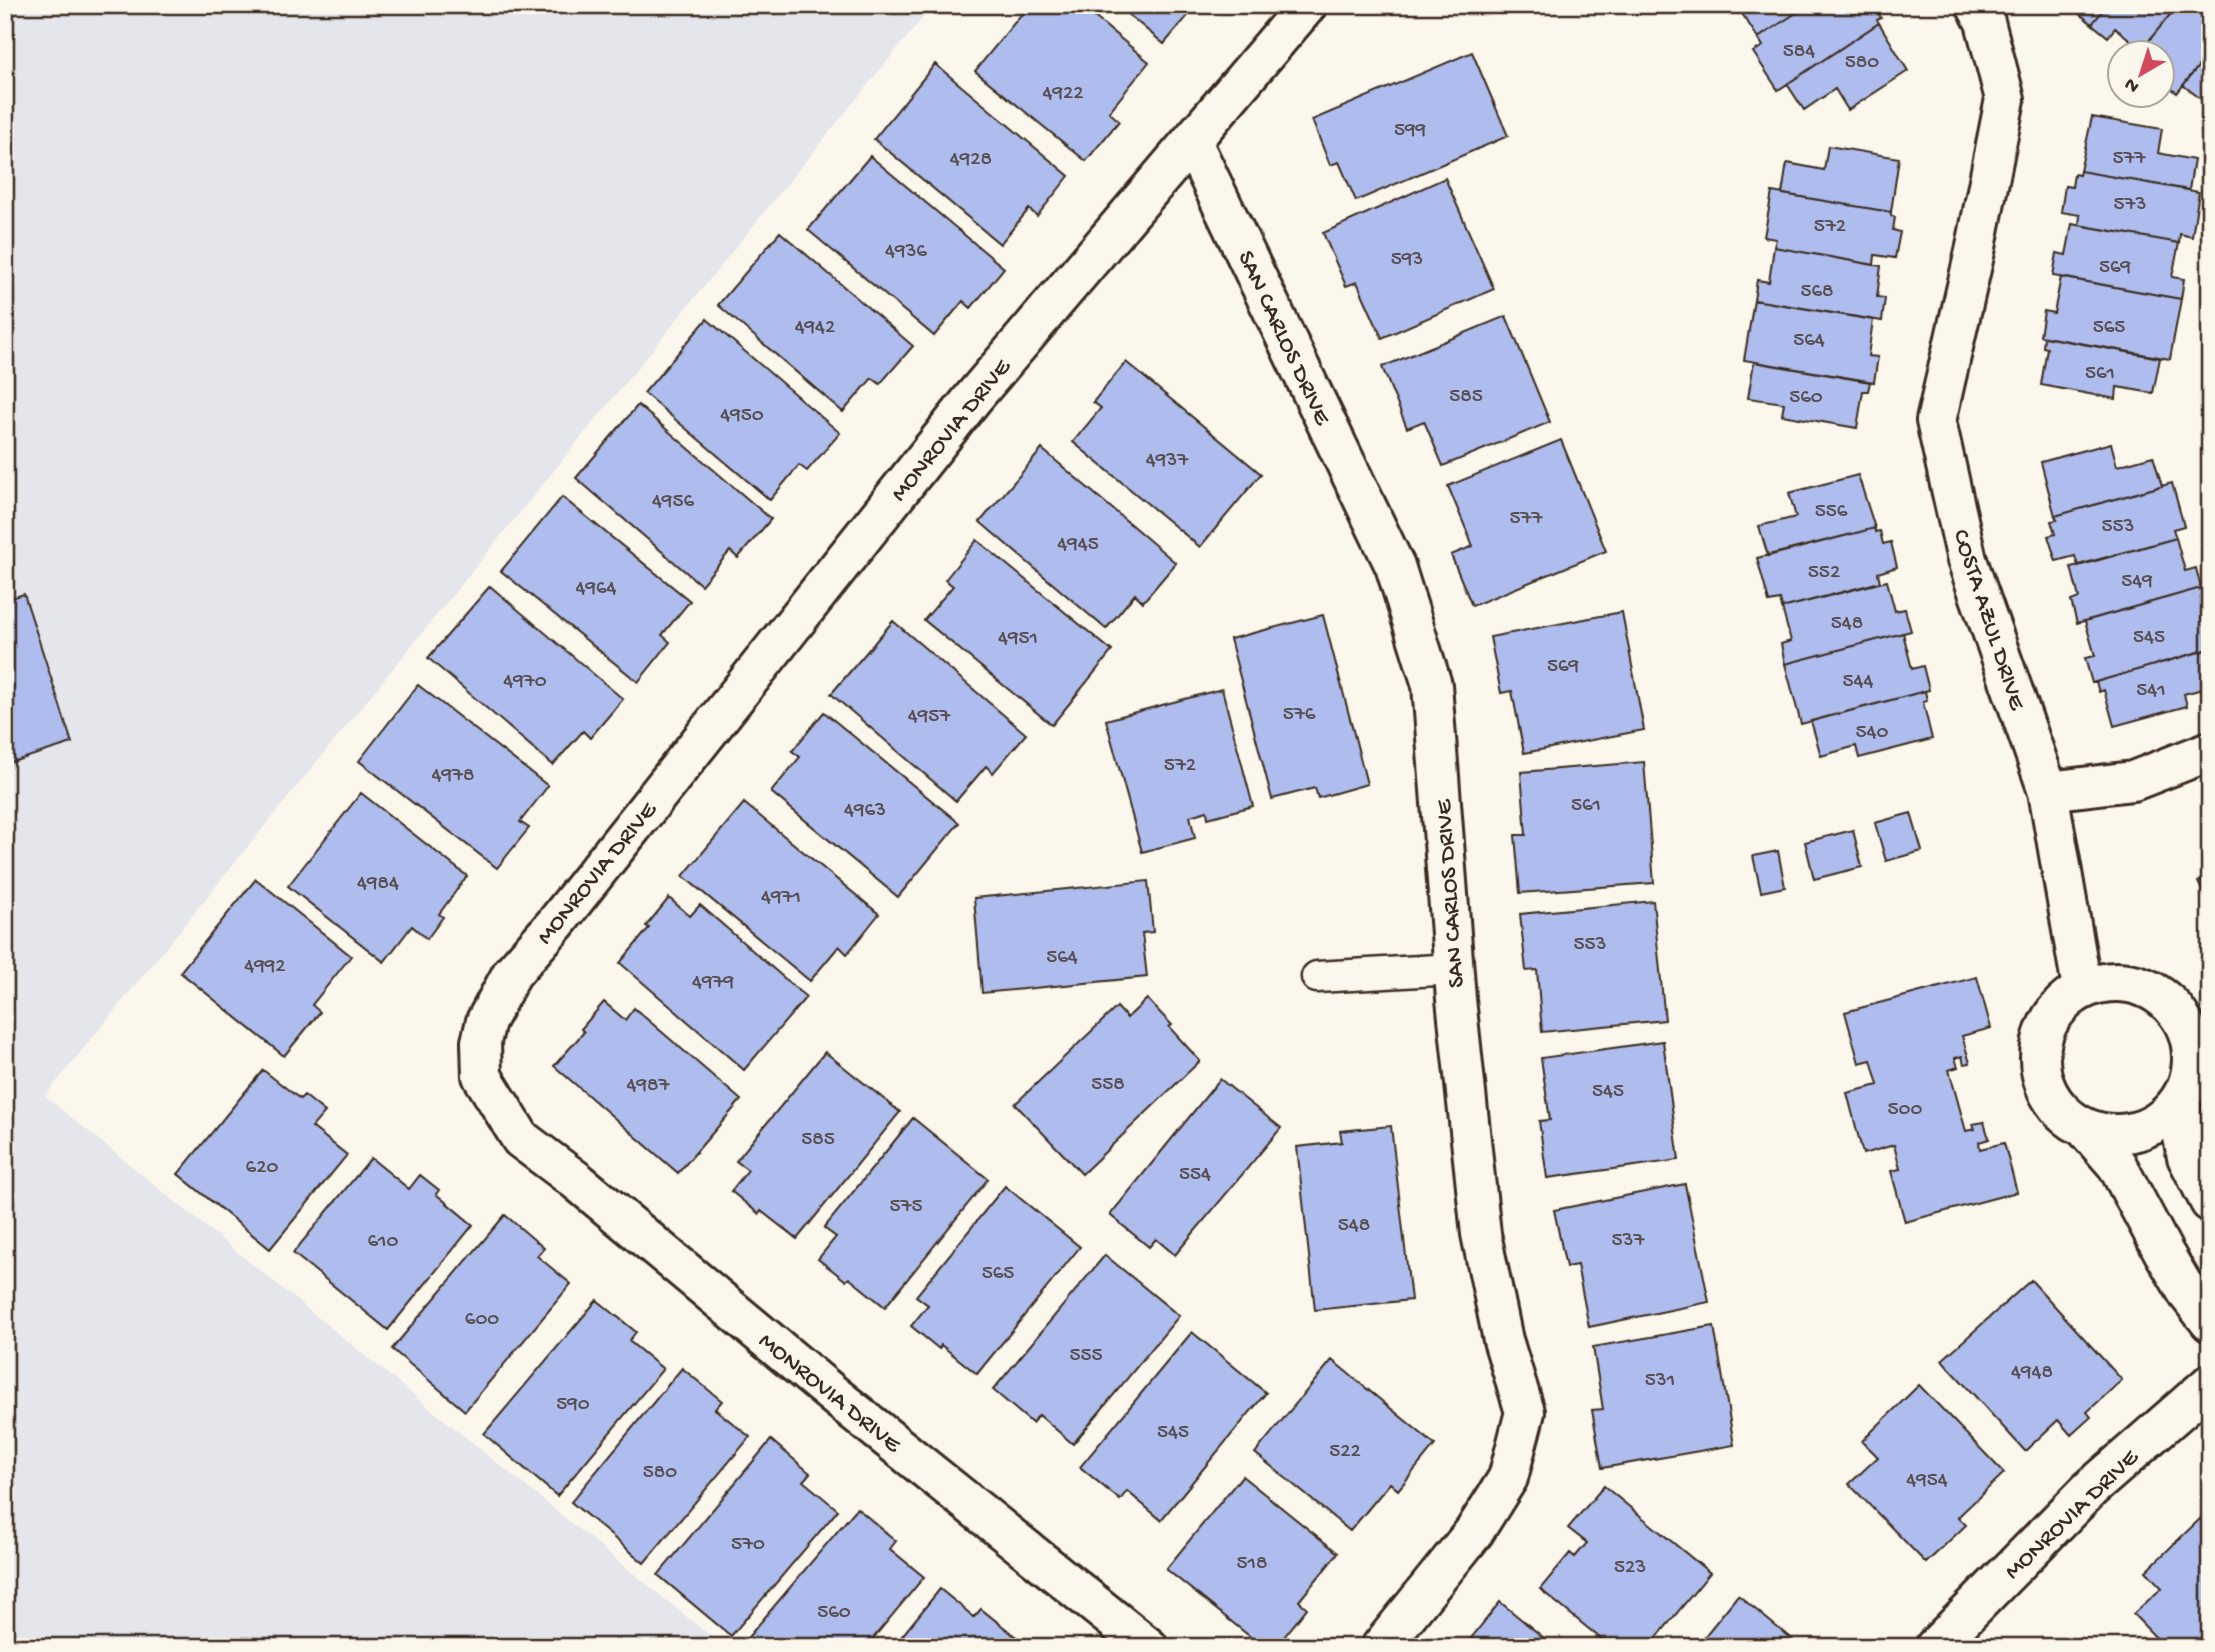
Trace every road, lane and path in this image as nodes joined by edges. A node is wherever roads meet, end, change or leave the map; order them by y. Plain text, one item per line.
1 (1307, 5) edge
2 (1976, 5) edge
3 (1192, 142) junction
4 (2210, 751) edge
5 (2048, 791) junction
6 (1454, 969) junction
7 (1317, 977) dead end
8 (2082, 988) junction
9 (2181, 1100) junction
10 (2085, 1128) junction
11 (2210, 1202) edge
12 (2210, 1322) edge
13 (2210, 1384) edge
14 (1148, 1647) edge
15 (1381, 1647) edge
16 (1936, 1647) edge

1 - 3 street, MONROVIA DRIVE
2 - 5 street, COSTA AZUL DRIVE
3 - 6 street, SAN CARLOS DRIVE
3 - 14 street, MONROVIA DRIVE
4 - 5 street
5 - 8 street, COSTA AZUL DRIVE
6 - 7 lane
6 - 15 street, SAN CARLOS DRIVE
8 - 9 street
8 - 10 street
9 - 10 street
9 - 11 street
10 - 12 street
13 - 16 street, MONROVIA DRIVE

